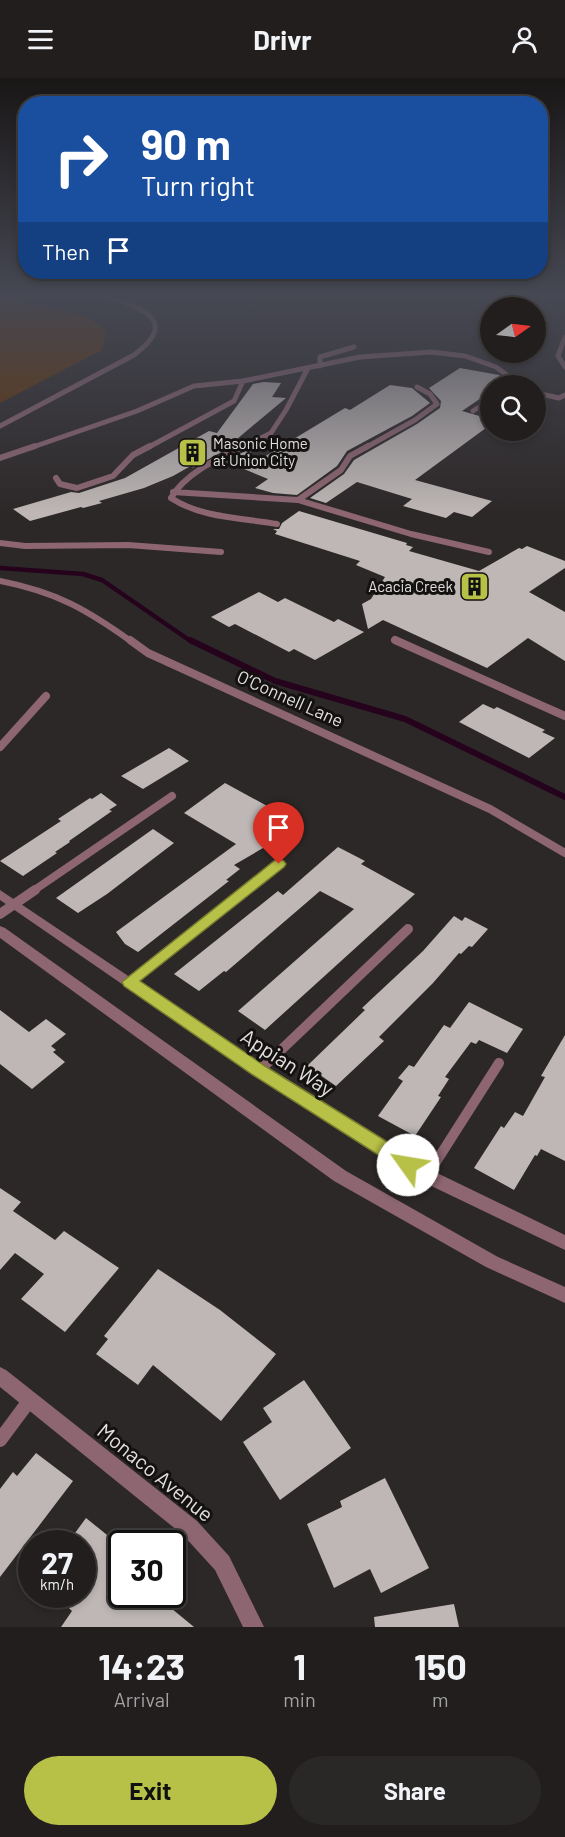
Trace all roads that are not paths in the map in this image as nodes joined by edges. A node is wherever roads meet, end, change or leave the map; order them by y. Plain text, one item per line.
1 (109, 368) edge
2 (307, 368) edge
3 (308, 368) edge
4 (243, 381) junction
5 (417, 387) dead end
6 (546, 395) edge
7 (565, 395) edge
8 (480, 406) edge
9 (473, 411) dead end
10 (0, 426) edge
11 (0, 458) edge
12 (56, 478) dead end
13 (173, 492) junction
14 (298, 500) junction
15 (277, 524) dead end
16 (0, 543) edge
17 (221, 552) dead end
18 (489, 552) dead end
19 (0, 581) edge
20 (395, 640) dead end
21 (46, 696) dead end
22 (565, 716) edge
23 (0, 747) edge
24 (172, 796) dead end
25 (565, 854) edge
26 (279, 864) dead end
27 (0, 894) edge
28 (16, 903) junction
29 (0, 914) edge
30 (408, 929) dead end
31 (0, 931) edge
32 (129, 982) junction
33 (499, 1062) dead end
34 (259, 1071) junction
35 (427, 1176) junction
36 (565, 1243) edge
37 (565, 1295) edge
38 (0, 1376) edge
39 (29, 1401) junction
40 (0, 1440) edge
41 (254, 1627) edge

1 - 10 lane
2 - 4 lane
3 - 13 lane
4 - 11 lane
4 - 12 lane
5 - 14 lane
6 - 7 lane
8 - 9 lane
13 - 14 lane
13 - 15 lane
14 - 18 lane
16 - 17 lane
19 - 25 lane, O’Connell Lane
20 - 22 lane
21 - 23 lane
24 - 28 lane
26 - 32 lane
27 - 28 street, Appian Way
28 - 29 lane
28 - 32 street, Appian Way
30 - 34 lane
31 - 37 street
32 - 34 street, Appian Way
33 - 35 lane
34 - 35 street, Appian Way
35 - 36 street, Appian Way
38 - 39 street, Monaco Avenue
39 - 40 lane
39 - 41 street, Monaco Avenue

